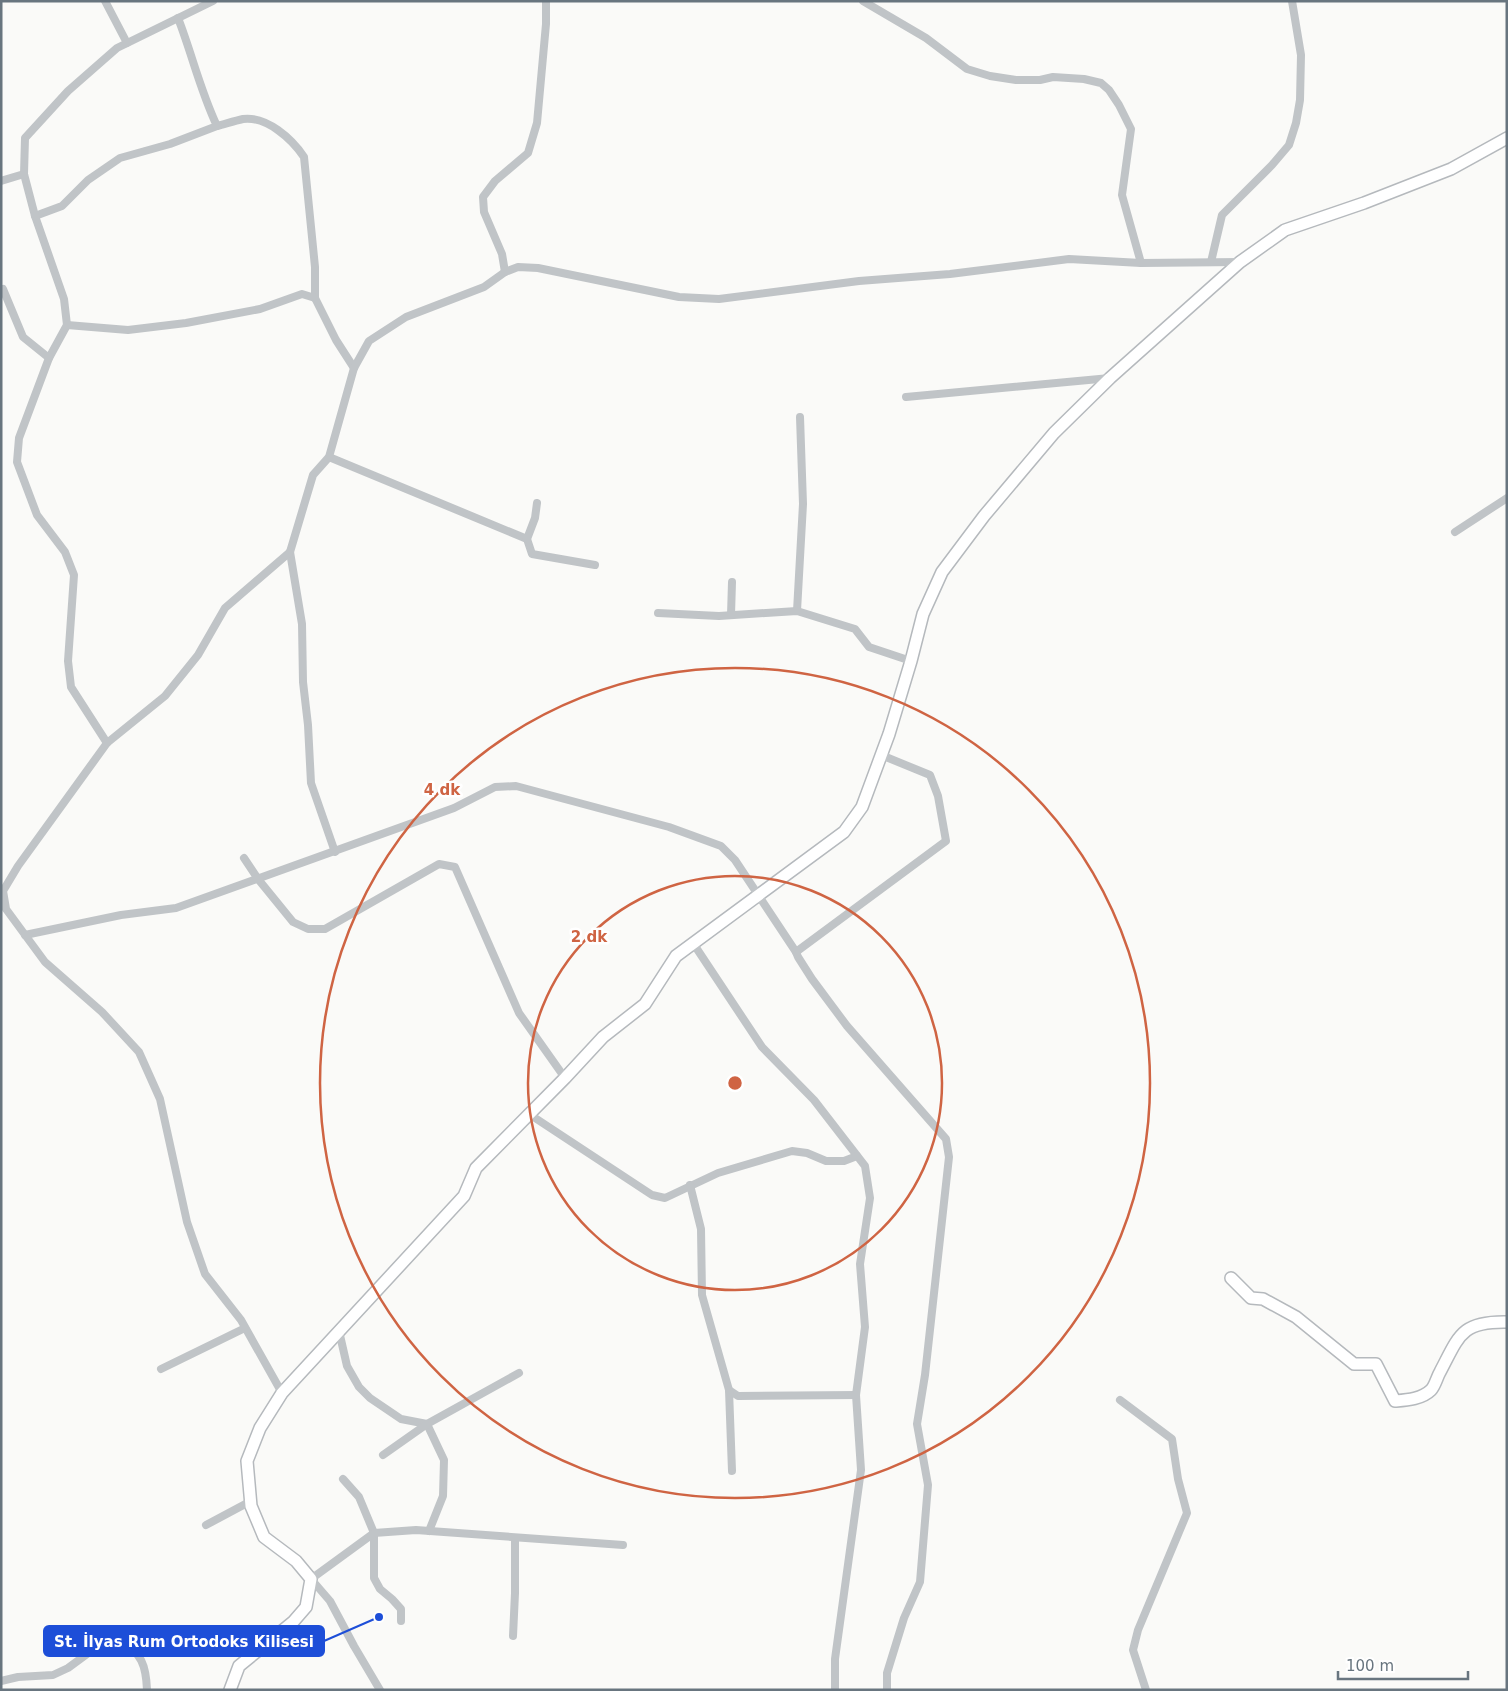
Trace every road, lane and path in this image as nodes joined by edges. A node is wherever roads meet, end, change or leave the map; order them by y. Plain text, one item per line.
1 (106, 1) edge
2 (213, 1) edge
3 (546, 1) edge
4 (863, 1) edge
5 (1292, 1) edge
6 (178, 18) junction
7 (127, 43) junction
8 (217, 126) junction
9 (1507, 138) edge
10 (24, 174) junction
11 (1, 181) edge
12 (35, 216) junction
13 (1210, 262) junction
14 (1240, 262) junction
15 (1141, 263) junction
16 (505, 272) junction
17 (1, 290) edge
18 (315, 298) junction
19 (68, 326) junction
20 (49, 358) junction
21 (354, 368) junction
22 (1110, 378) junction
23 (906, 397) dead end
24 (800, 417) dead end
25 (330, 457) junction
26 (1507, 498) edge
27 (537, 503) dead end
28 (1455, 532) dead end
29 (527, 539) junction
30 (290, 552) junction
31 (595, 565) dead end
32 (732, 582) dead end
33 (797, 611) junction
34 (658, 612) dead end
35 (731, 615) junction
36 (911, 661) junction
37 (107, 743) junction
38 (881, 755) junction
39 (335, 852) junction
40 (244, 858) dead end
41 (258, 879) junction
42 (758, 896) junction
43 (4, 911) edge
44 (26, 935) junction
45 (693, 943) junction
46 (796, 952) junction
47 (566, 1078) junction
48 (528, 1114) junction
49 (857, 1156) junction
50 (690, 1185) junction
51 (1231, 1278) dead end
52 (1507, 1322) edge
53 (245, 1328) junction
54 (339, 1331) junction
55 (161, 1369) dead end
56 (520, 1373) dead end
57 (730, 1390) junction
58 (282, 1393) junction
59 (856, 1395) junction
60 (1120, 1400) dead end
61 (427, 1424) junction
62 (383, 1455) dead end
63 (732, 1471) dead end
64 (343, 1479) dead end
65 (251, 1501) junction
66 (206, 1525) dead end
67 (429, 1531) junction
68 (374, 1533) junction
69 (515, 1538) junction
70 (623, 1545) dead end
71 (311, 1579) junction
72 (401, 1621) dead end
73 (513, 1636) dead end
74 (1, 1681) edge
75 (147, 1690) edge
76 (230, 1690) edge
77 (381, 1690) edge
78 (835, 1690) edge
79 (887, 1690) edge
80 (1146, 1690) edge

1 - 7 street
2 - 6 street
3 - 16 street
4 - 15 street
5 - 13 street
6 - 7 street
6 - 8 street
7 - 10 street
8 - 12 street
8 - 18 street
9 - 14 street
10 - 11 street
10 - 12 street
12 - 19 street
13 - 14 street
13 - 15 street
14 - 22 street
15 - 16 street
16 - 21 street
17 - 20 street
18 - 19 street
18 - 21 street
19 - 20 street
20 - 37 street
21 - 25 street
22 - 23 street
22 - 36 street
24 - 33 street
25 - 29 street
25 - 30 street
26 - 28 street
27 - 29 street
29 - 31 street
30 - 37 street
30 - 39 street
32 - 35 street
33 - 35 street
33 - 36 street
34 - 35 street
36 - 38 street
37 - 43 street
38 - 42 street
38 - 46 street
39 - 41 street
39 - 42 street
40 - 41 street
41 - 44 street
41 - 47 street
42 - 45 street
42 - 46 street
43 - 44 street
44 - 53 street
45 - 47 street
45 - 49 street
46 - 79 street
47 - 48 street
48 - 50 street
48 - 54 street
49 - 50 street
49 - 59 street
50 - 57 street
51 - 52 street
53 - 55 street
53 - 58 street
54 - 58 street
54 - 61 street
56 - 61 street
57 - 59 street
57 - 63 street
58 - 65 street
59 - 78 street
60 - 80 street
61 - 62 street
61 - 67 street
64 - 68 street
65 - 66 street
65 - 71 street
67 - 68 street
67 - 69 street
68 - 71 street
68 - 72 street
69 - 70 street
69 - 73 street
71 - 76 street
71 - 77 street
74 - 75 street

